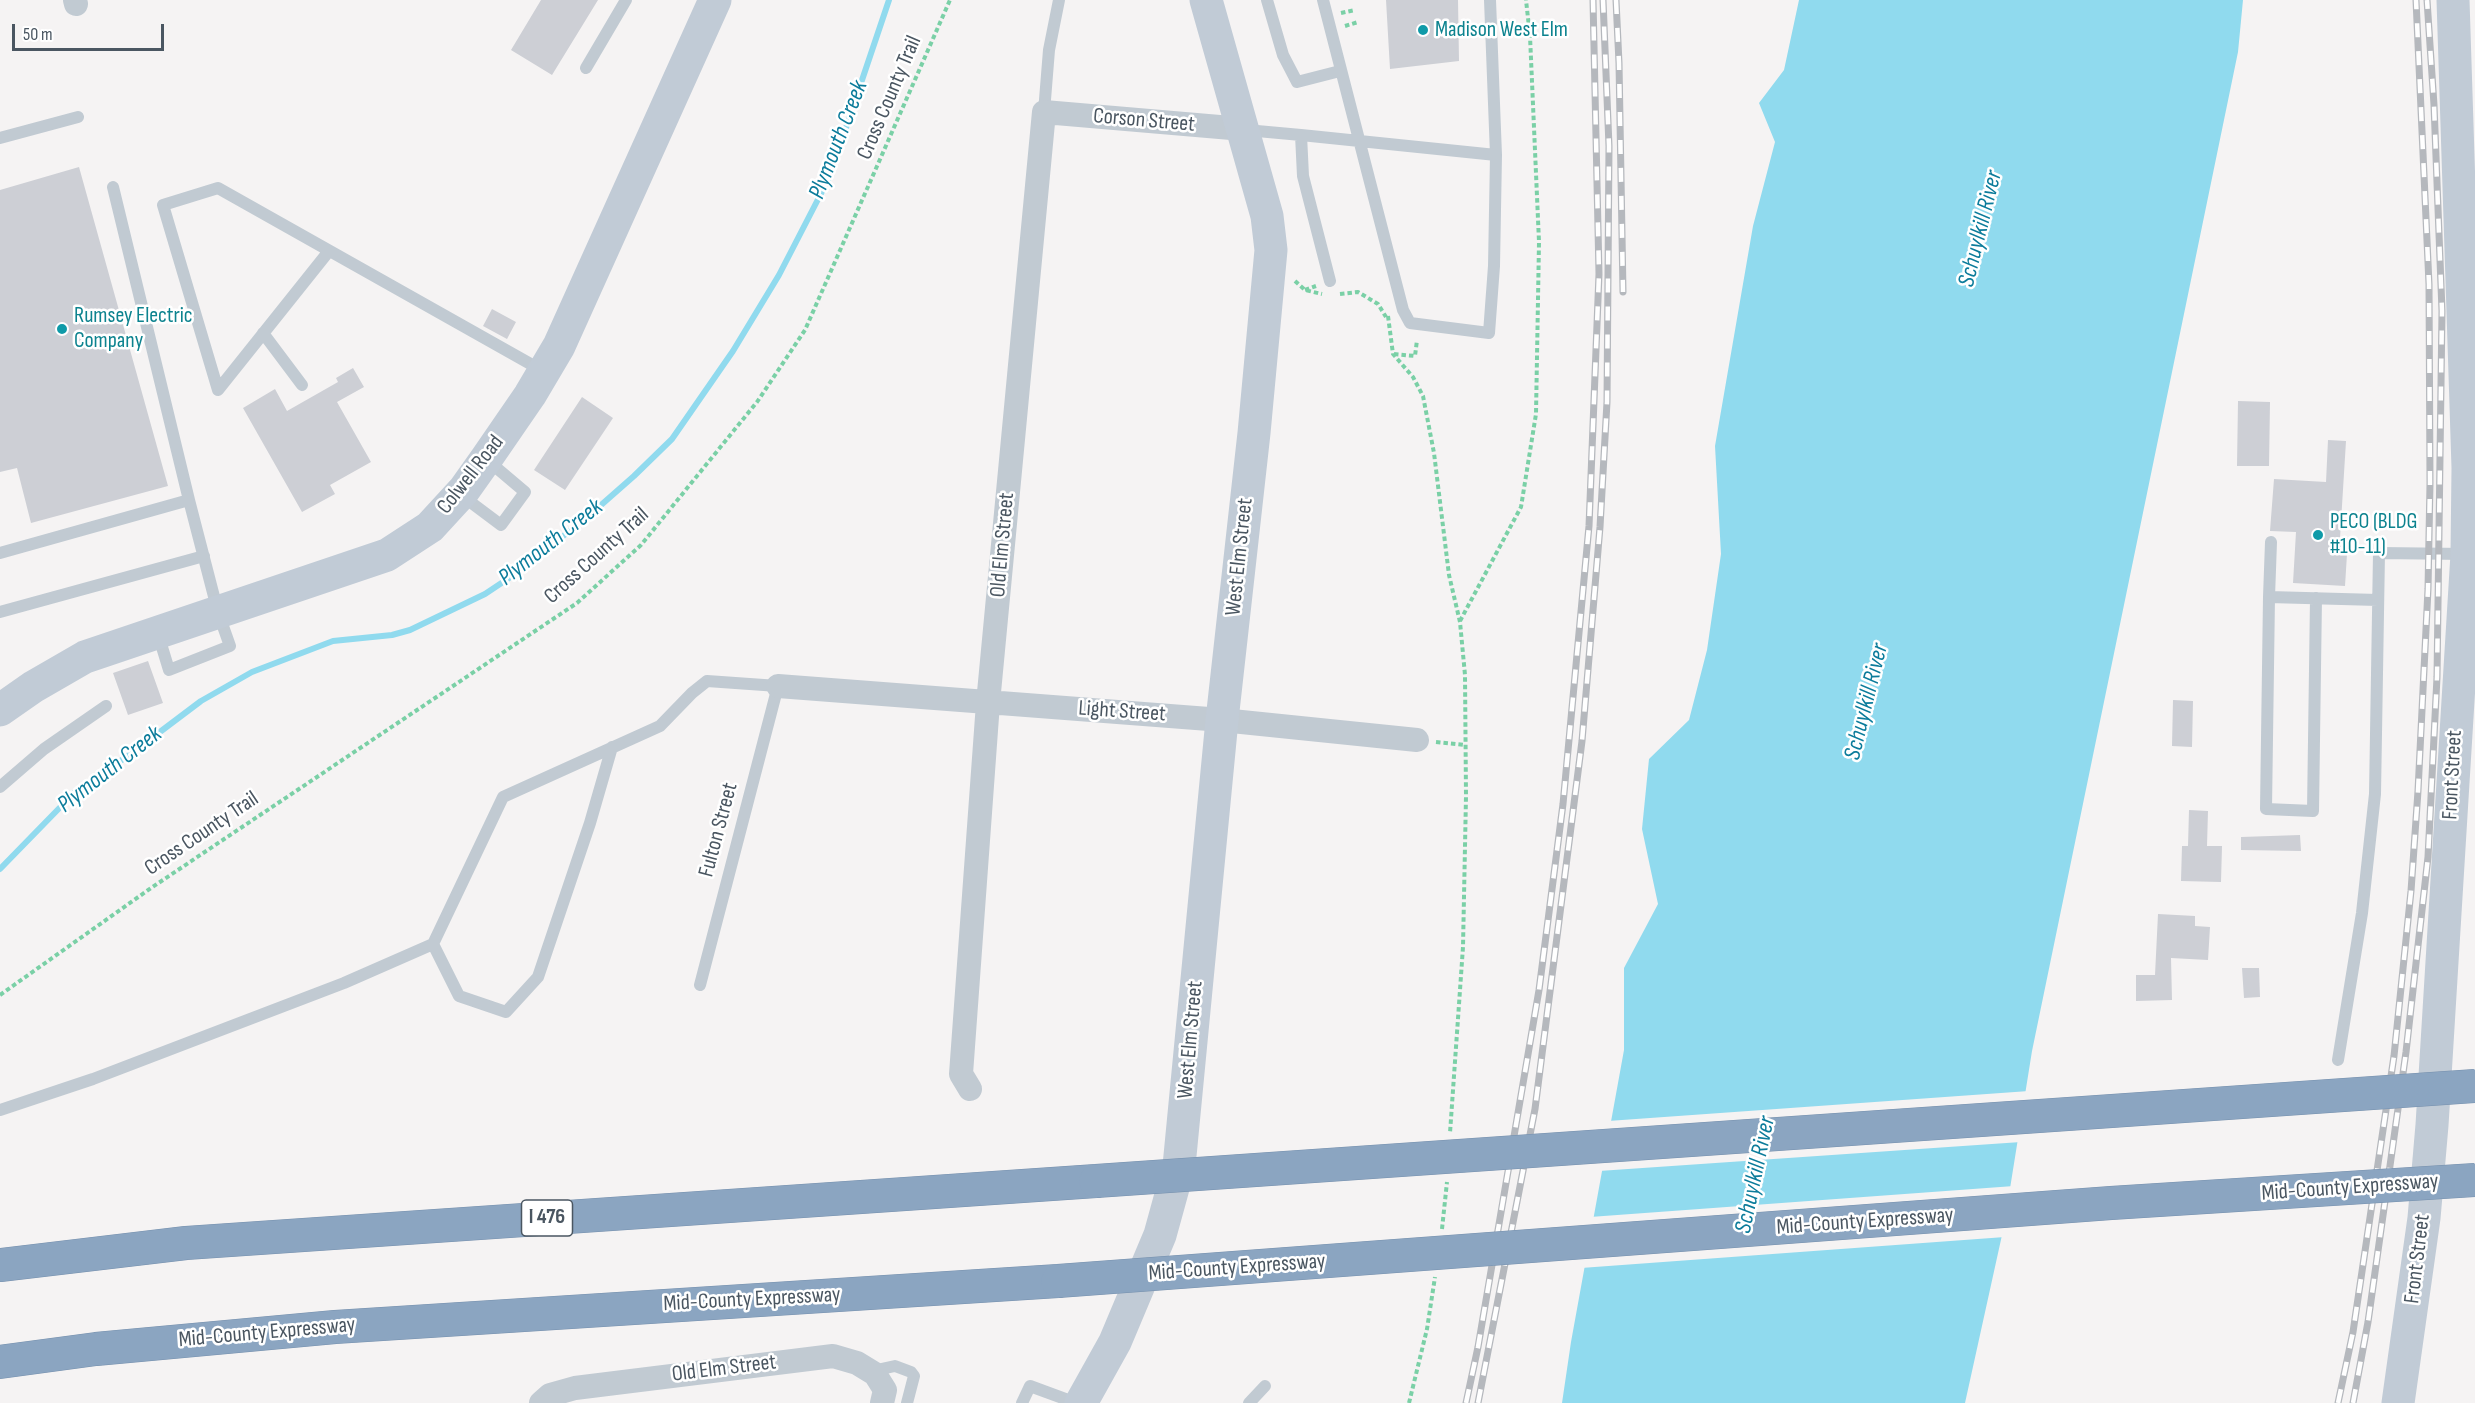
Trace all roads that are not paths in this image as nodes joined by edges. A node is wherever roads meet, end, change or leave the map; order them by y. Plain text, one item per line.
1 (626, 0) edge
2 (715, 0) edge
3 (1059, 0) edge
4 (1206, 0) edge
5 (1267, 0) edge
6 (1323, 0) edge
7 (1490, 0) edge
8 (2453, 0) edge
9 (585, 68) dead end
10 (1340, 71) junction
11 (1044, 112) junction
12 (78, 117) dead end
13 (1243, 129) junction
14 (1301, 135) junction
15 (0, 138) edge
16 (1357, 139) junction
17 (1496, 155) junction
18 (113, 187) dead end
19 (329, 251) junction
20 (1329, 288) road end
21 (263, 333) junction
22 (544, 372) junction
23 (302, 385) dead end
24 (486, 459) junction
25 (460, 494) junction
26 (189, 500) junction
27 (2271, 542) dead end
28 (0, 553) edge
29 (2467, 554) junction
30 (204, 556) junction
31 (2269, 597) junction
32 (2316, 598) junction
33 (2378, 600) junction
34 (0, 612) edge
35 (218, 612) junction
36 (778, 686) junction
37 (988, 703) junction
38 (2, 705) edge
39 (106, 706) dead end
40 (1222, 720) junction
41 (1417, 740) road end
42 (612, 747) junction
43 (0, 787) edge
44 (433, 944) junction
45 (700, 985) dead end
46 (2338, 1060) dead end
47 (2475, 1086) edge
48 (970, 1089) dead end
49 (0, 1110) edge
50 (2475, 1180) edge
51 (0, 1265) edge
52 (0, 1362) edge
53 (870, 1371) junction
54 (1265, 1386) dead end
55 (541, 1403) edge
56 (882, 1403) edge
57 (907, 1403) edge
58 (1023, 1403) edge
59 (1076, 1403) edge
60 (1081, 1403) edge
61 (1249, 1403) edge
62 (2398, 1403) edge

1 - 9 lane
2 - 22 main road, Colwell Road
3 - 11 lane, Old Elm Street
4 - 13 main road, West Elm Street
5 - 10 lane
6 - 10 lane
7 - 17 lane
8 - 29 main road, Front Street
10 - 16 lane
11 - 13 street, Corson Street
11 - 37 street, Old Elm Street
12 - 15 lane
13 - 14 lane
13 - 40 main road, West Elm Street
14 - 16 lane
14 - 20 lane
16 - 17 lane
16 - 17 lane
18 - 26 lane
19 - 21 lane
19 - 21 lane
19 - 22 lane
21 - 23 lane
22 - 24 main road, Colwell Road
24 - 25 main road, Colwell Road
24 - 25 lane
25 - 35 main road, Colwell Road
26 - 28 lane
26 - 30 lane
27 - 31 lane
29 - 33 lane
29 - 62 main road, Front Street
30 - 34 lane
30 - 35 lane
31 - 32 lane
31 - 32 lane
32 - 33 lane
33 - 46 lane
35 - 38 main road, Colwell Road
36 - 37 street, Light Street
36 - 42 lane
36 - 45 lane, Fulton Street
37 - 40 street, Light Street
37 - 48 street, Old Elm Street
39 - 43 lane
40 - 41 street, Light Street
40 - 60 main road, West Elm Street
42 - 44 lane
42 - 44 lane
44 - 49 lane
47 - 51 highway, I 476, bridge
50 - 52 highway, Mid-County Expressway, bridge
53 - 55 street, Old Elm Street
53 - 56 street
53 - 57 lane
54 - 61 lane
58 - 59 lane

